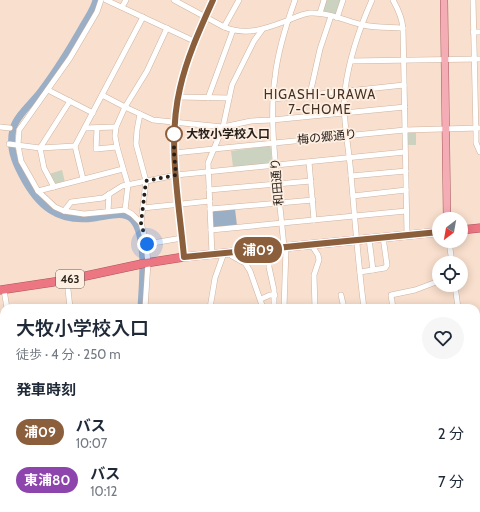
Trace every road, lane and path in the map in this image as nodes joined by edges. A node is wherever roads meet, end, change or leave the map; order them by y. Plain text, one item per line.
1 (101, 0) edge
2 (106, 0) edge
3 (126, 0) edge
4 (174, 0) edge
5 (213, 0) edge
6 (239, 0) edge
7 (295, 0) edge
8 (324, 0) edge
9 (344, 0) edge
10 (372, 0) edge
11 (393, 0) edge
12 (444, 0) edge
13 (473, 0) edge
14 (181, 2) edge
15 (122, 7) junction
16 (320, 13) junction
17 (143, 17) junction
18 (206, 17) junction
19 (334, 17) junction
20 (288, 21) junction
21 (361, 25) junction
22 (224, 26) junction
23 (167, 28) junction
24 (403, 28) junction
25 (233, 30) junction
26 (262, 30) junction
27 (473, 32) junction
28 (480, 32) edge
29 (194, 41) junction
30 (477, 59) edge
31 (404, 60) junction
32 (445, 60) junction
33 (351, 61) junction
34 (477, 79) edge
35 (404, 85) junction
36 (48, 90) junction
37 (345, 90) junction
38 (310, 94) junction
39 (102, 95) junction
40 (178, 97) junction
41 (208, 98) junction
42 (229, 98) junction
43 (273, 99) junction
44 (70, 101) junction
45 (478, 102) edge
46 (125, 107) junction
47 (404, 107) junction
48 (345, 112) junction
49 (93, 113) junction
50 (140, 114) junction
51 (272, 120) junction
52 (175, 122) junction
53 (0, 127) edge
54 (116, 127) junction
55 (223, 127) junction
56 (10, 128) dead end
57 (85, 128) junction
58 (97, 128) junction
59 (478, 128) edge
60 (446, 129) junction
61 (405, 130) junction
62 (347, 135) junction
63 (274, 143) junction
64 (13, 144) junction
65 (76, 146) junction
66 (116, 147) junction
67 (40, 148) junction
68 (214, 148) junction
69 (405, 152) junction
70 (480, 152) edge
71 (174, 153) junction
72 (350, 158) junction
73 (309, 162) junction
74 (275, 164) junction
75 (124, 169) junction
76 (208, 171) junction
77 (406, 171) junction
78 (176, 175) junction
79 (351, 176) junction
80 (83, 179) junction
81 (311, 180) junction
82 (146, 181) junction
83 (278, 184) junction
84 (128, 185) junction
85 (54, 186) junction
86 (210, 190) junction
87 (406, 190) junction
88 (38, 191) junction
89 (109, 194) junction
90 (353, 196) junction
91 (313, 200) junction
92 (210, 201) junction
93 (279, 203) junction
94 (179, 205) junction
95 (143, 208) junction
96 (64, 210) junction
97 (125, 210) junction
98 (210, 210) junction
99 (108, 211) junction
100 (406, 211) junction
101 (447, 212) edge
102 (355, 216) junction
103 (314, 220) junction
104 (141, 223) junction
105 (281, 223) junction
106 (480, 228) edge
107 (468, 229) edge
108 (212, 230) junction
109 (432, 233) edge
110 (407, 235) junction
111 (383, 237) junction
112 (182, 238) junction
113 (369, 239) junction
114 (356, 240) junction
115 (147, 244) junction
116 (311, 244) junction
117 (284, 247) junction
118 (269, 249) junction
119 (227, 253) junction
120 (212, 254) junction
121 (184, 257) junction
122 (145, 264) junction
123 (373, 270) junction
124 (360, 272) junction
125 (67, 280) junction
126 (432, 284) edge
127 (2, 290) edge
128 (456, 292) edge
129 (275, 295) junction
130 (341, 295) dead end
131 (261, 299) junction
132 (5, 304) edge
133 (70, 304) edge
134 (145, 304) edge
135 (211, 304) edge
136 (262, 304) edge
137 (274, 304) edge
138 (284, 304) edge
139 (315, 304) edge
140 (343, 304) edge
141 (364, 304) edge
142 (392, 304) edge
143 (457, 304) edge

1 - 36 street
2 - 15 street
3 - 15 street
4 - 14 street
5 - 18 street
6 - 22 street
7 - 20 street, 和田通り
8 - 16 street
9 - 19 street
10 - 21 street
11 - 24 street
12 - 32 main road
13 - 27 street
14 - 18 street
15 - 17 street
16 - 19 street
16 - 20 street
17 - 23 street
17 - 39 street
18 - 22 street
18 - 29 street
19 - 21 street
19 - 38 street
20 - 26 street
20 - 43 street, 和田通り
21 - 24 street
21 - 33 street
22 - 25 street
23 - 29 street
23 - 46 street
24 - 31 street
25 - 26 street
25 - 41 street
26 - 42 street
27 - 28 street
27 - 30 street
29 - 40 street
30 - 32 street
30 - 34 street
31 - 32 street
31 - 33 street
31 - 35 street
32 - 60 main road
33 - 37 street
34 - 45 street
35 - 37 street
35 - 47 street
36 - 44 street
36 - 64 street
37 - 38 street
37 - 48 street
38 - 43 street
39 - 46 street
39 - 49 street
40 - 41 street
40 - 52 street
41 - 42 street
42 - 55 street
43 - 51 street, 和田通り
44 - 49 street
44 - 67 street
45 - 59 street
46 - 50 street
46 - 54 street
47 - 48 street
47 - 61 street
48 - 51 street
48 - 62 street
49 - 57 street
50 - 52 street
50 - 82 street
51 - 55 street
51 - 63 street, 和田通り
52 - 55 street
52 - 71 street
53 - 56 street
54 - 58 street
54 - 66 street
55 - 68 street
57 - 58 street
57 - 65 street
58 - 66 street
59 - 60 street, 梅の郷通り
59 - 70 street
60 - 61 street, 梅の郷通り
60 - 101 main road
61 - 62 street, 梅の郷通り
61 - 69 street
62 - 63 street, 梅の郷通り
62 - 72 street
63 - 68 street, 梅の郷通り
63 - 74 street, 和田通り
64 - 67 street
64 - 88 street
65 - 67 street
65 - 80 street
66 - 75 street
67 - 85 street
68 - 71 street, 梅の郷通り
68 - 76 street
69 - 72 street
69 - 77 street
71 - 78 street
72 - 73 street
72 - 79 street
73 - 74 street
73 - 81 street
74 - 76 street
74 - 83 street, 和田通り
75 - 80 street
75 - 84 street
76 - 78 street
76 - 86 street
77 - 79 street
77 - 87 street
78 - 82 street
78 - 94 street
79 - 90 street
80 - 85 street
81 - 83 street
81 - 91 street
82 - 84 street
82 - 95 street
83 - 86 street
83 - 93 street, 和田通り
84 - 89 street
84 - 97 street
85 - 88 street
86 - 92 street
87 - 90 street
87 - 100 street
88 - 96 street
89 - 96 street
89 - 99 street
90 - 102 street
91 - 93 street
91 - 103 street
92 - 94 street
92 - 98 street
93 - 98 street
93 - 105 street, 和田通り
94 - 95 street
94 - 112 street
95 - 104 street
96 - 99 street
97 - 99 street
97 - 104 street
98 - 108 street
100 - 102 street
100 - 110 street
102 - 103 street
102 - 114 street
103 - 105 street
104 - 115 street
105 - 108 street
105 - 117 street, 和田通り
106 - 107 highway
108 - 120 street
109 - 110 highway, 463
110 - 111 highway, 463
111 - 113 highway, 463
111 - 123 street
112 - 115 street
112 - 121 street
113 - 114 highway, 463
113 - 123 street
114 - 116 highway, 463
114 - 124 street
115 - 122 street
116 - 117 highway, 463
116 - 139 street
117 - 118 highway, 463
117 - 138 street, 和田通り
118 - 119 highway, 463
118 - 129 street
119 - 120 highway, 463
119 - 131 street
119 - 135 street
120 - 121 highway, 463
121 - 122 highway, 463
122 - 125 highway, 463
122 - 134 street
123 - 124 street
124 - 141 street
125 - 127 highway, 463
125 - 133 street
126 - 142 street
127 - 132 street
128 - 143 street
129 - 131 street
129 - 137 street
130 - 140 street
131 - 136 street

